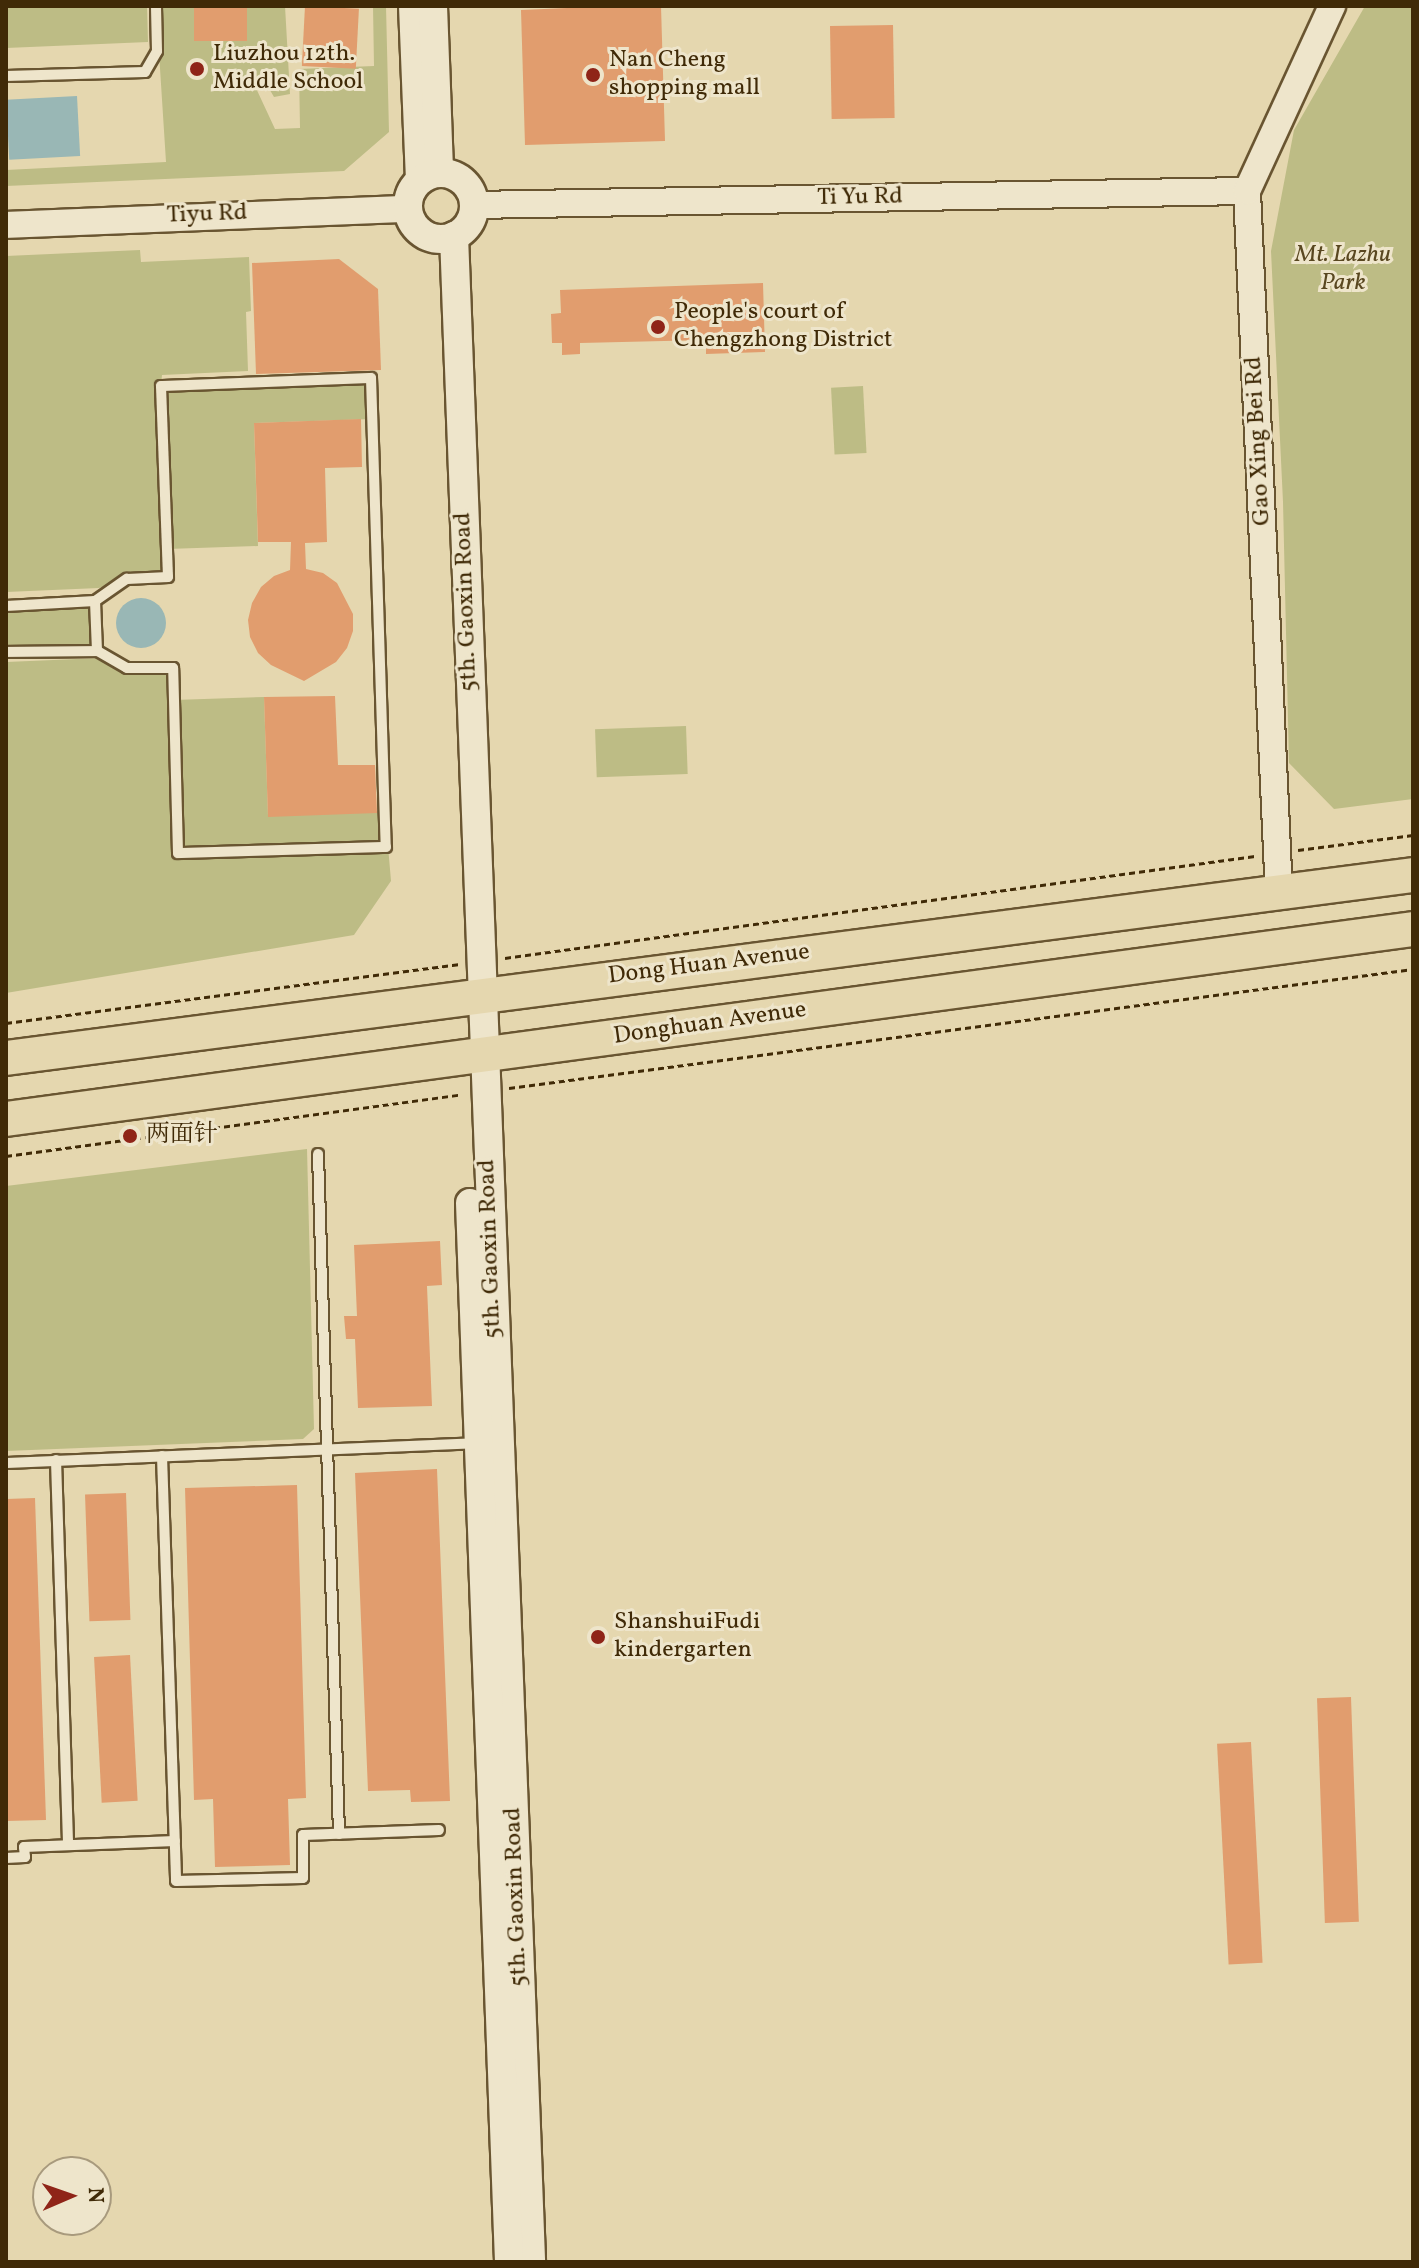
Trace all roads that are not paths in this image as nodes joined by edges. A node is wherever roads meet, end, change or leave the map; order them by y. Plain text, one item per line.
1 (156, 6) edge
2 (413, 6) edge
3 (433, 6) edge
4 (1332, 6) edge
5 (6, 76) edge
6 (429, 176) junction
7 (1247, 191) junction
8 (474, 205) junction
9 (408, 209) junction
10 (6, 225) edge
11 (445, 237) junction
12 (95, 601) junction
13 (6, 606) edge
14 (97, 651) junction
15 (6, 652) edge
16 (1413, 875) edge
17 (1279, 894) junction
18 (1413, 929) edge
19 (472, 979) junction
20 (474, 1056) junction
21 (6, 1058) edge
22 (476, 1092) junction
23 (6, 1119) edge
24 (318, 1154) dead end
25 (479, 1443) junction
26 (326, 1449) junction
27 (162, 1456) junction
28 (56, 1460) junction
29 (6, 1463) edge
30 (439, 1830) dead end
31 (339, 1834) junction
32 (175, 1841) junction
33 (68, 1845) junction
34 (6, 1858) edge
35 (509, 2262) edge
36 (531, 2262) edge

1 - 5 lane
2 - 6 main road
3 - 6 main road
4 - 7 street, Gao Xing Bei Rd
6 - 8 main road
6 - 9 main road
7 - 8 street, Ti Yu Rd
7 - 17 street, Gao Xing Bei Rd
8 - 11 main road
9 - 10 street, Tiyu Rd
9 - 11 main road
11 - 19 main road, 5th. Gaoxin Road
12 - 13 lane
12 - 14 lane
12 - 14 lane
14 - 15 lane
16 - 17 highway, Dong Huan Avenue
17 - 19 highway, Dong Huan Avenue
18 - 20 highway, Donghuan Avenue
19 - 20 main road, 5th. Gaoxin Road
19 - 21 highway, Dong Huan Avenue
20 - 22 main road, 5th. Gaoxin Road
20 - 23 highway, Donghuan Avenue
22 - 25 main road, 5th. Gaoxin Road
22 - 36 main road, 5th. Gaoxin Road
24 - 26 lane
25 - 26 lane
25 - 35 main road, 5th. Gaoxin Road
26 - 27 lane
26 - 31 lane
27 - 28 lane
27 - 32 lane
28 - 29 lane
28 - 33 lane
30 - 31 lane
31 - 32 lane
32 - 33 lane
33 - 34 lane

